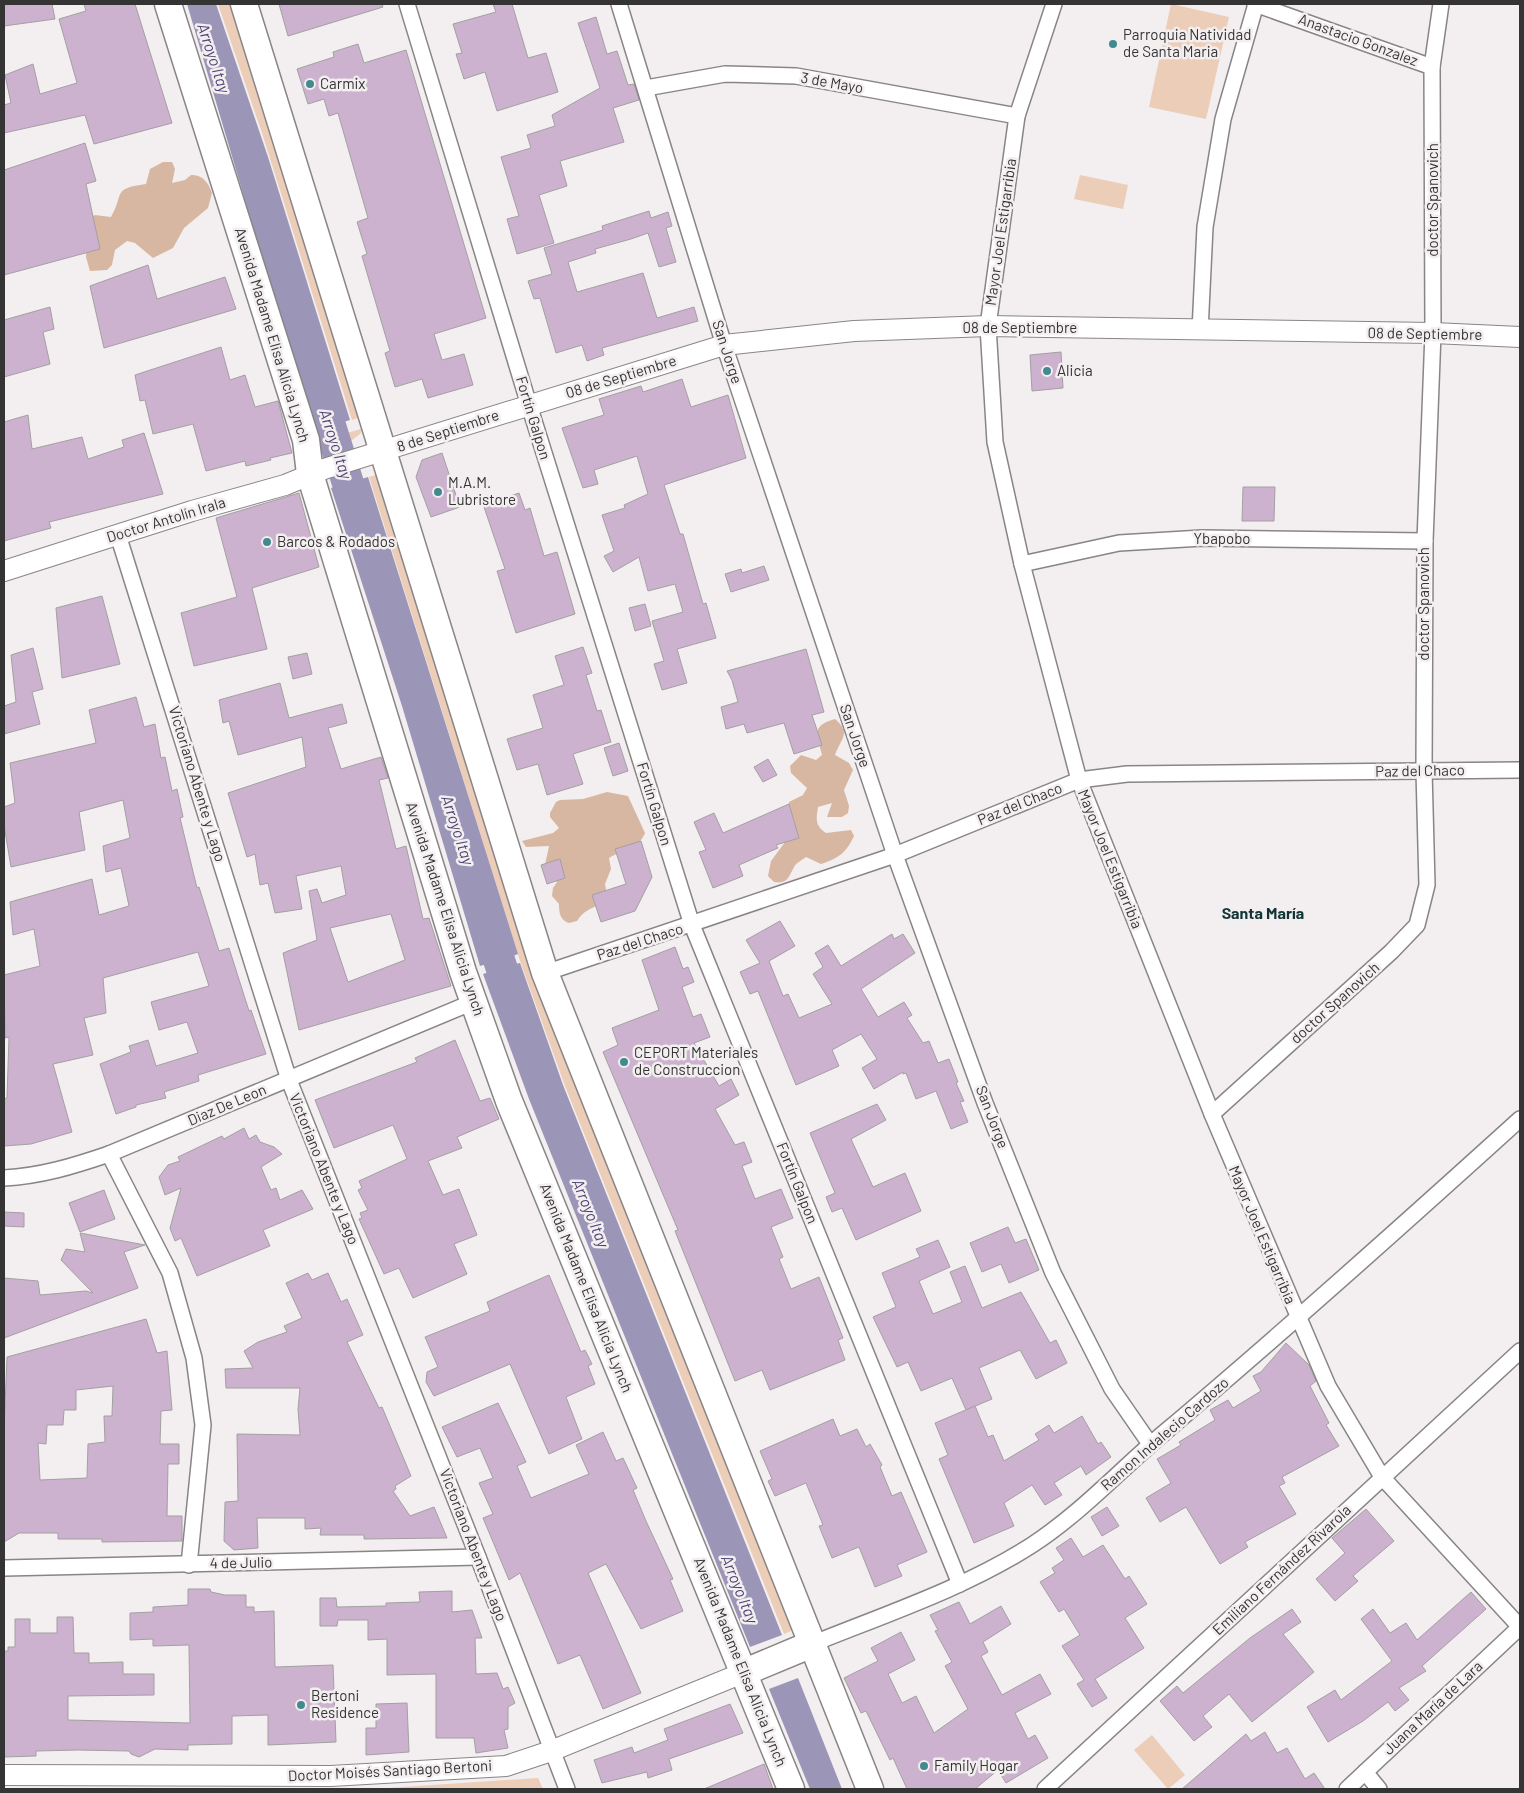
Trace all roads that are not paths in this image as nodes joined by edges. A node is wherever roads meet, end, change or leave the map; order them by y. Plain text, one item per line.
1 (168, 4) edge
2 (244, 4) edge
3 (407, 4) edge
4 (619, 4) edge
5 (1054, 4) edge
6 (1256, 4) edge
7 (1441, 4) edge
8 (1432, 67) junction
9 (646, 88) junction
10 (1017, 116) junction
11 (988, 326) junction
12 (1200, 331) junction
13 (1433, 333) junction
14 (1520, 337) edge
15 (724, 345) junction
16 (529, 405) junction
17 (376, 454) junction
18 (319, 471) junction
19 (118, 535) junction
20 (1424, 541) junction
21 (1022, 564) junction
22 (4, 571) edge
23 (1520, 770) edge
24 (1424, 771) junction
25 (1079, 780) junction
26 (895, 855) junction
27 (692, 925) junction
28 (545, 973) junction
29 (474, 1002) junction
30 (288, 1080) junction
31 (1212, 1114) junction
32 (1520, 1119) edge
33 (110, 1154) junction
34 (4, 1178) edge
35 (1298, 1320) junction
36 (1520, 1351) edge
37 (1150, 1444) junction
38 (1382, 1477) junction
39 (478, 1557) junction
40 (190, 1564) junction
41 (4, 1568) edge
42 (960, 1584) junction
43 (1520, 1627) edge
44 (802, 1649) junction
45 (750, 1669) junction
46 (551, 1751) junction
47 (1365, 1772) junction
48 (4, 1775) edge
49 (333, 1782) edge
50 (567, 1789) edge
51 (791, 1789) edge
52 (870, 1789) edge
53 (1045, 1789) edge
54 (1347, 1789) edge
55 (1379, 1789) edge

1 - 18 highway, Avenida Madame Elisa Alicia Lynch
2 - 17 highway
3 - 16 street, Fortín Galpon
4 - 9 street, San Jorge
5 - 10 street, Mayor Joel Estigarribia
6 - 8 street, Anastacio Gonzalez
6 - 12 street
7 - 8 street, doctor Spanovich
8 - 13 street, doctor Spanovich
9 - 10 street, 3 de Mayo
9 - 15 street, San Jorge
10 - 11 street, Mayor Joel Estigarribia
11 - 12 street, 08 de Septiembre
11 - 15 street, 08 de Septiembre
11 - 21 street, Mayor Joel Estigarribia
12 - 13 street, 08 de Septiembre
13 - 14 street, 08 de Septiembre
13 - 20 street, doctor Spanovich
15 - 16 street, 08 de Septiembre
15 - 26 street, San Jorge
16 - 17 street, 8 de Septiembre
16 - 27 street, Fortín Galpon
17 - 18 street, 8 de Septiembre
17 - 28 highway
18 - 19 street, Doctor Antolín Irala
18 - 29 highway, Avenida Madame Elisa Alicia Lynch
19 - 22 street, Doctor Antolín Irala
19 - 30 street, Victoriano Abente y Lago
20 - 21 street, Ybapobo
20 - 24 street, doctor Spanovich
21 - 25 street, Mayor Joel Estigarribia
23 - 24 street, Paz del Chaco
24 - 25 street, Paz del Chaco
24 - 31 street, doctor Spanovich
25 - 26 street, Paz del Chaco
25 - 31 street, Mayor Joel Estigarribia
26 - 27 street, Paz del Chaco
26 - 37 street, San Jorge
27 - 28 street, Paz del Chaco
27 - 42 street, Fortín Galpon
28 - 44 highway
29 - 30 street, Diaz De Leon
29 - 45 highway, Avenida Madame Elisa Alicia Lynch
30 - 33 street, Diaz De Leon
30 - 39 street, Victoriano Abente y Lago
31 - 35 street, Mayor Joel Estigarribia
32 - 35 street, Ramon Indalecio Cardozo
33 - 34 street, Diaz De Leon
33 - 40 street
35 - 37 street, Ramon Indalecio Cardozo
35 - 38 street, Mayor Joel Estigarribia
36 - 38 street, Emiliano Fernández Rivarola
37 - 42 street, Ramon Indalecio Cardozo
38 - 43 street, Mayor Joel Estigarribia
38 - 53 street, Emiliano Fernández Rivarola
39 - 40 street, 4 de Julio
39 - 46 street, Victoriano Abente y Lago
40 - 41 street, 4 de Julio
42 - 44 street, Ramon Indalecio Cardozo
43 - 47 street, Juana María de Lara
44 - 45 highway, Ramon Indalecio Cardozo
44 - 52 highway
45 - 46 street, Doctor Moisés Santiago Bertoni
45 - 51 highway, Avenida Madame Elisa Alicia Lynch
46 - 49 street, Doctor Moisés Santiago Bertoni
46 - 50 street, Victoriano Abente y Lago
47 - 54 street, Juana María de Lara
47 - 55 street
48 - 49 street, Doctor Moisés Santiago Bertoni

